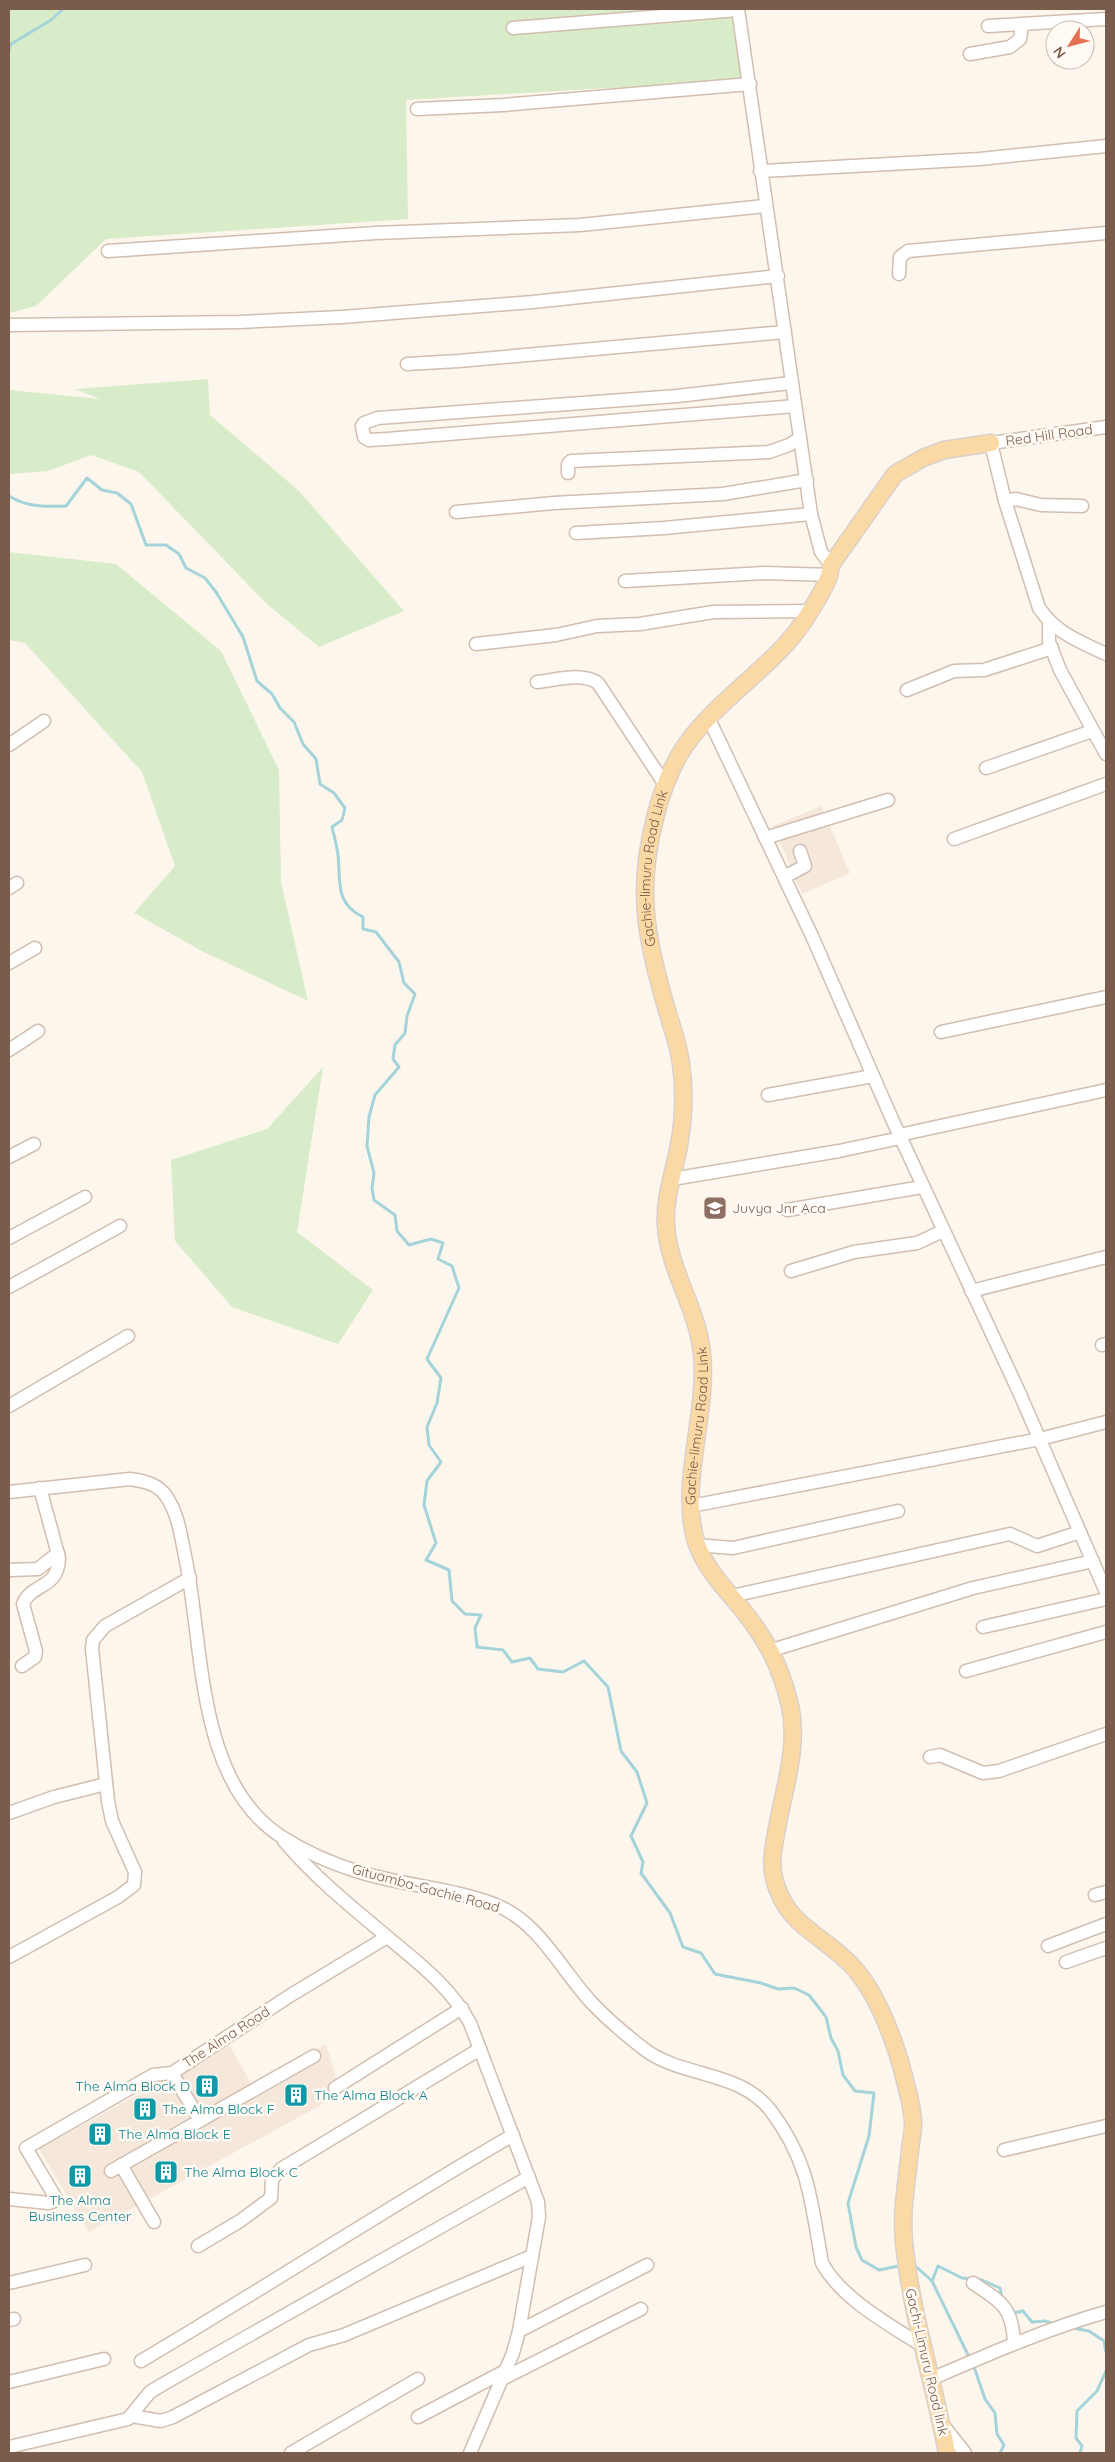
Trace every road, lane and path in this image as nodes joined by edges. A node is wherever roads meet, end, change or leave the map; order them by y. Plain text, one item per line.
1 (738, 10) edge
2 (1106, 19) edge
3 (1022, 25) junction
4 (988, 26) dead end
5 (513, 28) dead end
6 (970, 54) dead end
7 (750, 84) junction
8 (417, 109) dead end
9 (1106, 146) edge
10 (760, 171) junction
11 (765, 206) junction
12 (1106, 233) edge
13 (108, 251) dead end
14 (899, 274) dead end
15 (778, 276) junction
16 (9, 325) edge
17 (785, 332) junction
18 (407, 364) dead end
19 (791, 383) junction
20 (795, 406) junction
21 (1106, 427) edge
22 (800, 438) junction
23 (991, 443) junction
24 (568, 473) dead end
25 (806, 480) junction
26 (1005, 501) junction
27 (1082, 506) dead end
28 (456, 512) dead end
29 (811, 514) junction
30 (576, 533) dead end
31 (831, 570) junction
32 (625, 581) dead end
33 (811, 611) junction
34 (1049, 623) junction
35 (476, 644) dead end
36 (1052, 648) junction
37 (1106, 654) edge
38 (538, 682) dead end
39 (907, 690) dead end
40 (709, 719) junction
41 (44, 721) dead end
42 (1092, 730) junction
43 (9, 745) edge
44 (1106, 754) edge
45 (986, 768) dead end
46 (1106, 784) edge
47 (666, 786) junction
48 (888, 800) dead end
49 (765, 838) junction
50 (954, 840) dead end
51 (800, 851) dead end
52 (784, 877) junction
53 (35, 948) dead end
54 (9, 963) edge
55 (1106, 997) edge
56 (38, 1031) dead end
57 (942, 1032) dead end
58 (9, 1050) edge
59 (873, 1076) junction
60 (1106, 1090) edge
61 (768, 1095) dead end
62 (899, 1137) junction
63 (34, 1144) dead end
64 (9, 1157) edge
65 (672, 1179) junction
66 (922, 1187) junction
67 (85, 1198) dead end
68 (787, 1210) dead end
69 (120, 1226) dead end
70 (943, 1230) junction
71 (9, 1238) edge
72 (1106, 1257) edge
73 (791, 1271) dead end
74 (9, 1287) edge
75 (971, 1291) junction
76 (128, 1336) dead end
77 (9, 1406) edge
78 (1106, 1422) edge
79 (1040, 1439) junction
80 (40, 1488) junction
81 (9, 1492) edge
82 (692, 1506) junction
83 (898, 1511) dead end
84 (1080, 1532) junction
85 (696, 1545) junction
86 (58, 1553) junction
87 (1093, 1561) junction
88 (9, 1570) edge
89 (190, 1578) junction
90 (1106, 1592) edge
91 (732, 1596) junction
92 (1106, 1598) edge
93 (983, 1627) dead end
94 (1106, 1632) edge
95 (769, 1651) junction
96 (22, 1666) dead end
97 (966, 1671) dead end
98 (1106, 1734) edge
99 (930, 1757) dead end
100 (106, 1784) junction
101 (9, 1813) edge
102 (281, 1837) junction
103 (1106, 1924) edge
104 (387, 1937) junction
105 (1048, 1946) dead end
106 (1106, 1948) edge
107 (9, 1957) edge
108 (1066, 1962) dead end
109 (462, 2008) junction
110 (480, 2049) junction
111 (314, 2056) dead end
112 (172, 2073) junction
113 (335, 2088) dead end
114 (200, 2120) junction
115 (1106, 2126) edge
116 (513, 2136) junction
117 (1004, 2150) dead end
118 (529, 2177) junction
119 (9, 2199) edge
120 (154, 2222) dead end
121 (198, 2246) dead end
122 (532, 2256) junction
123 (907, 2264) joint
124 (85, 2265) dead end
125 (647, 2265) dead end
126 (9, 2283) edge
127 (973, 2283) dead end
128 (641, 2309) dead end
129 (1106, 2312) edge
130 (519, 2331) junction
131 (1014, 2342) junction
132 (921, 2345) junction
133 (104, 2359) dead end
134 (141, 2361) dead end
135 (503, 2375) junction
136 (418, 2379) dead end
137 (931, 2379) junction
138 (9, 2382) edge
139 (132, 2416) junction
140 (418, 2417) dead end
141 (942, 2424) junction
142 (9, 2447) edge
143 (291, 2453) edge
144 (470, 2453) edge
145 (947, 2453) edge
146 (965, 2453) edge

1 - 5 street
1 - 7 street
2 - 3 street
3 - 4 street
3 - 6 street
7 - 8 street
7 - 10 street
9 - 10 street
10 - 11 street
11 - 13 street
11 - 15 street
12 - 14 street
15 - 16 street
15 - 17 street
17 - 18 street
17 - 19 street
19 - 20 street
19 - 20 street
20 - 22 street
21 - 23 street, Red Hill Road
22 - 24 street
22 - 25 street
23 - 26 street
23 - 31 main road, Gachie-limuru Road Link
25 - 28 street
25 - 29 street
26 - 27 street
26 - 34 street
29 - 30 street
29 - 31 street
31 - 32 street
31 - 33 main road, Gachie-limuru Road Link
33 - 35 street
33 - 40 main road, Gachie-limuru Road Link
34 - 36 street
34 - 37 street
36 - 39 street
36 - 42 street
38 - 47 street
40 - 47 main road, Gachie-limuru Road Link
40 - 49 street
41 - 43 street
42 - 44 street
42 - 45 street
46 - 50 street
47 - 65 main road, Gachie-limuru Road Link
48 - 49 street
49 - 52 street
51 - 52 street
52 - 59 street
53 - 54 street
55 - 57 street
56 - 58 street
59 - 61 street
59 - 62 street
60 - 62 street
62 - 65 street
62 - 66 street
63 - 64 street
65 - 82 main road, Gachie-limuru Road Link
66 - 68 street
66 - 70 street
67 - 71 street
69 - 74 street
70 - 73 street
70 - 75 street
72 - 75 street
75 - 79 street
76 - 77 street
78 - 79 street
79 - 82 street
79 - 84 street
80 - 81 street, Gituamba-Gachie Road
80 - 86 street
80 - 89 street, Gituamba-Gachie Road
82 - 85 main road, Gachie-limuru Road Link
83 - 85 street
84 - 87 street
84 - 91 street
85 - 91 main road, Gachie-limuru Road Link
86 - 88 street
86 - 96 street
87 - 90 street
87 - 95 street
89 - 100 street
89 - 102 street, Gituamba-Gachie Road
91 - 95 main road, Gachie-limuru Road Link
92 - 93 street
94 - 97 street
95 - 123 main road, Gachie-limuru Road Link
98 - 99 street
100 - 101 street
100 - 107 street
102 - 104 street
102 - 132 street, Gituamba-Gachie Road
103 - 105 street
104 - 109 street
104 - 112 street, The Alma Road
106 - 108 street
109 - 110 street
109 - 113 street
110 - 116 street
110 - 121 street
111 - 114 street
112 - 114 street
112 - 119 street, The Alma Road
114 - 120 street
115 - 117 street
116 - 118 street
116 - 134 street
118 - 122 street
118 - 139 street
122 - 130 street
122 - 139 street
123 - 132 main road, Gachi-Limuru Road link
124 - 126 street
125 - 130 street
127 - 131 street
128 - 135 street
129 - 131 street
130 - 135 street
131 - 137 street
132 - 137 main road, Gachi-Limuru Road link
133 - 138 street
135 - 140 street
135 - 144 street
136 - 143 street
137 - 141 main road, Gachi-Limuru Road link
139 - 142 street
141 - 145 main road, Gachi-Limuru Road link
141 - 146 street

